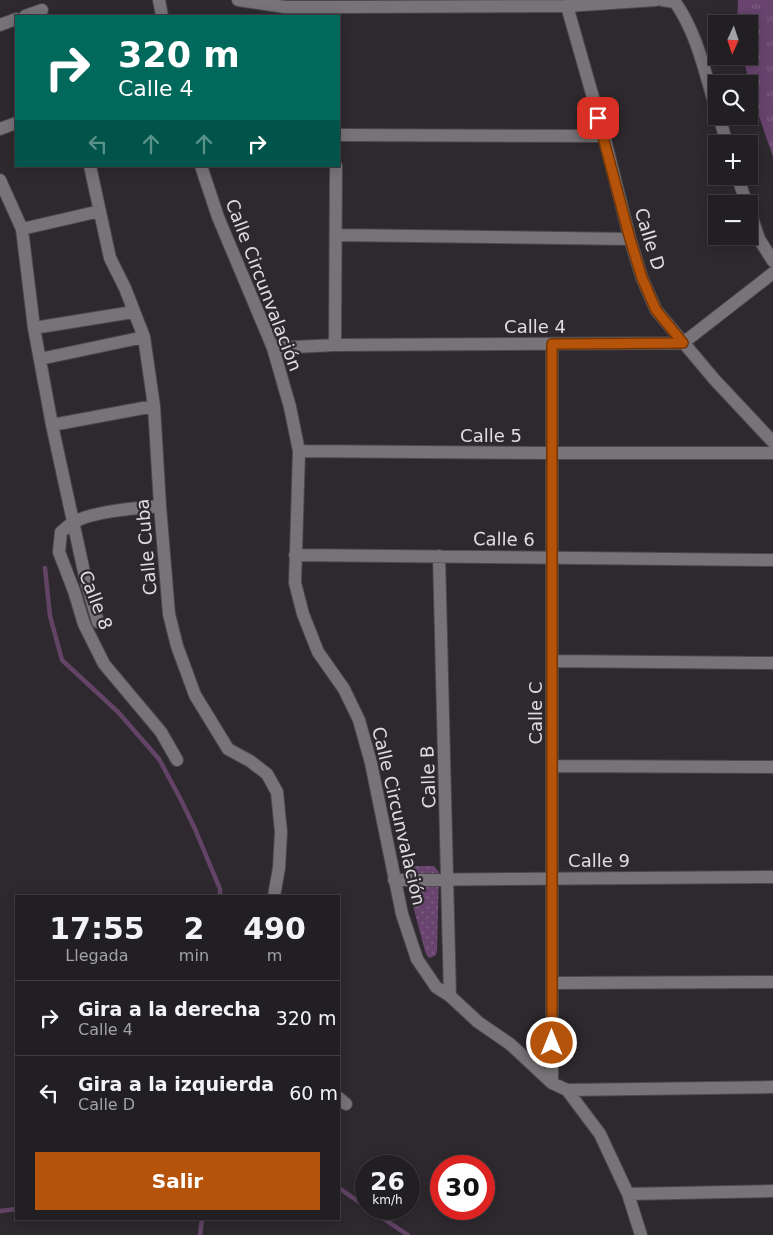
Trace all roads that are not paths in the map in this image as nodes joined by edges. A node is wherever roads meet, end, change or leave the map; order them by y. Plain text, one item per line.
1 (159, 0) edge
2 (238, 0) edge
3 (656, 0) edge
4 (662, 0) edge
5 (675, 1) edge
6 (567, 6) junction
7 (41, 9) edge
8 (338, 12) edge
9 (27, 15) edge
10 (162, 15) edge
11 (15, 19) edge
12 (0, 25) edge
13 (708, 83) edge
14 (15, 123) edge
15 (0, 129) edge
16 (340, 135) edge
17 (604, 136) junction
18 (90, 167) edge
19 (201, 167) edge
20 (336, 167) edge
21 (0, 180) edge
22 (100, 211) junction
23 (22, 229) junction
24 (336, 235) junction
25 (758, 236) edge
26 (630, 239) junction
27 (773, 260) edge
28 (773, 273) edge
29 (133, 312) junction
30 (34, 328) junction
31 (144, 336) junction
32 (683, 343) junction
33 (552, 344) junction
34 (335, 345) junction
35 (273, 348) junction
36 (40, 359) junction
37 (154, 406) junction
38 (52, 425) junction
39 (773, 442) edge
40 (299, 451) junction
41 (552, 453) junction
42 (773, 453) edge
43 (160, 506) junction
44 (74, 522) junction
45 (295, 554) junction
46 (439, 556) junction
47 (552, 557) junction
48 (773, 560) edge
49 (98, 622) dead end
50 (552, 661) junction
51 (773, 663) edge
52 (177, 760) dead end
53 (552, 766) junction
54 (773, 766) edge
55 (773, 877) edge
56 (552, 878) junction
57 (394, 880) junction
58 (448, 880) junction
59 (274, 895) edge
60 (773, 982) edge
61 (552, 983) junction
62 (450, 996) junction
63 (552, 1083) junction
64 (773, 1087) edge
65 (566, 1090) junction
66 (773, 1191) edge
67 (628, 1194) junction
68 (641, 1235) edge

1 - 10 street
2 - 8 street
3 - 6 street
4 - 5 street
5 - 13 street
6 - 8 street
6 - 17 street, Calle D
7 - 9 street
11 - 12 street
14 - 15 street
16 - 17 street
17 - 26 street, Calle D
18 - 22 street, Calle Cuba
19 - 35 street, Calle Circunvalación
20 - 24 street
21 - 23 street
22 - 23 street
22 - 29 street, Calle Cuba
23 - 30 street
24 - 26 street
24 - 34 street
25 - 27 street
26 - 32 street, Calle D
28 - 32 street
29 - 30 street
29 - 31 street, Calle Cuba
30 - 36 street
31 - 36 street
31 - 37 street, Calle Cuba
32 - 33 street, Calle 4
32 - 39 street, Calle D
33 - 34 street, Calle 4
33 - 41 street, Calle C
34 - 35 street, Calle 4
35 - 40 street, Calle Circunvalación
36 - 38 street
37 - 38 street
37 - 43 street, Calle Cuba
38 - 44 street
40 - 41 street, Calle 5
40 - 45 street, Calle Circunvalación
41 - 42 street, Calle 5
41 - 47 street, Calle C
43 - 44 street
43 - 59 street, Calle Cuba
44 - 49 street
44 - 52 street, Calle 8
45 - 46 street, Calle 6
45 - 57 street, Calle Circunvalación
46 - 47 street, Calle 6
46 - 58 street, Calle B
47 - 48 street, Calle 6
47 - 50 street, Calle C
50 - 51 street
50 - 53 street, Calle C
53 - 54 street
53 - 56 street, Calle C
55 - 56 street, Calle 9
56 - 58 street, Calle 9
56 - 61 street, Calle C
57 - 58 street, Calle 9
57 - 62 street, Calle Circunvalación
58 - 62 street, Calle B
60 - 61 street
61 - 63 street, Calle C
62 - 63 street, Calle Circunvalación
63 - 65 street, Calle Circunvalación
64 - 65 street
65 - 67 street, Calle Circunvalación
66 - 67 street
67 - 68 street, Calle Circunvalación

